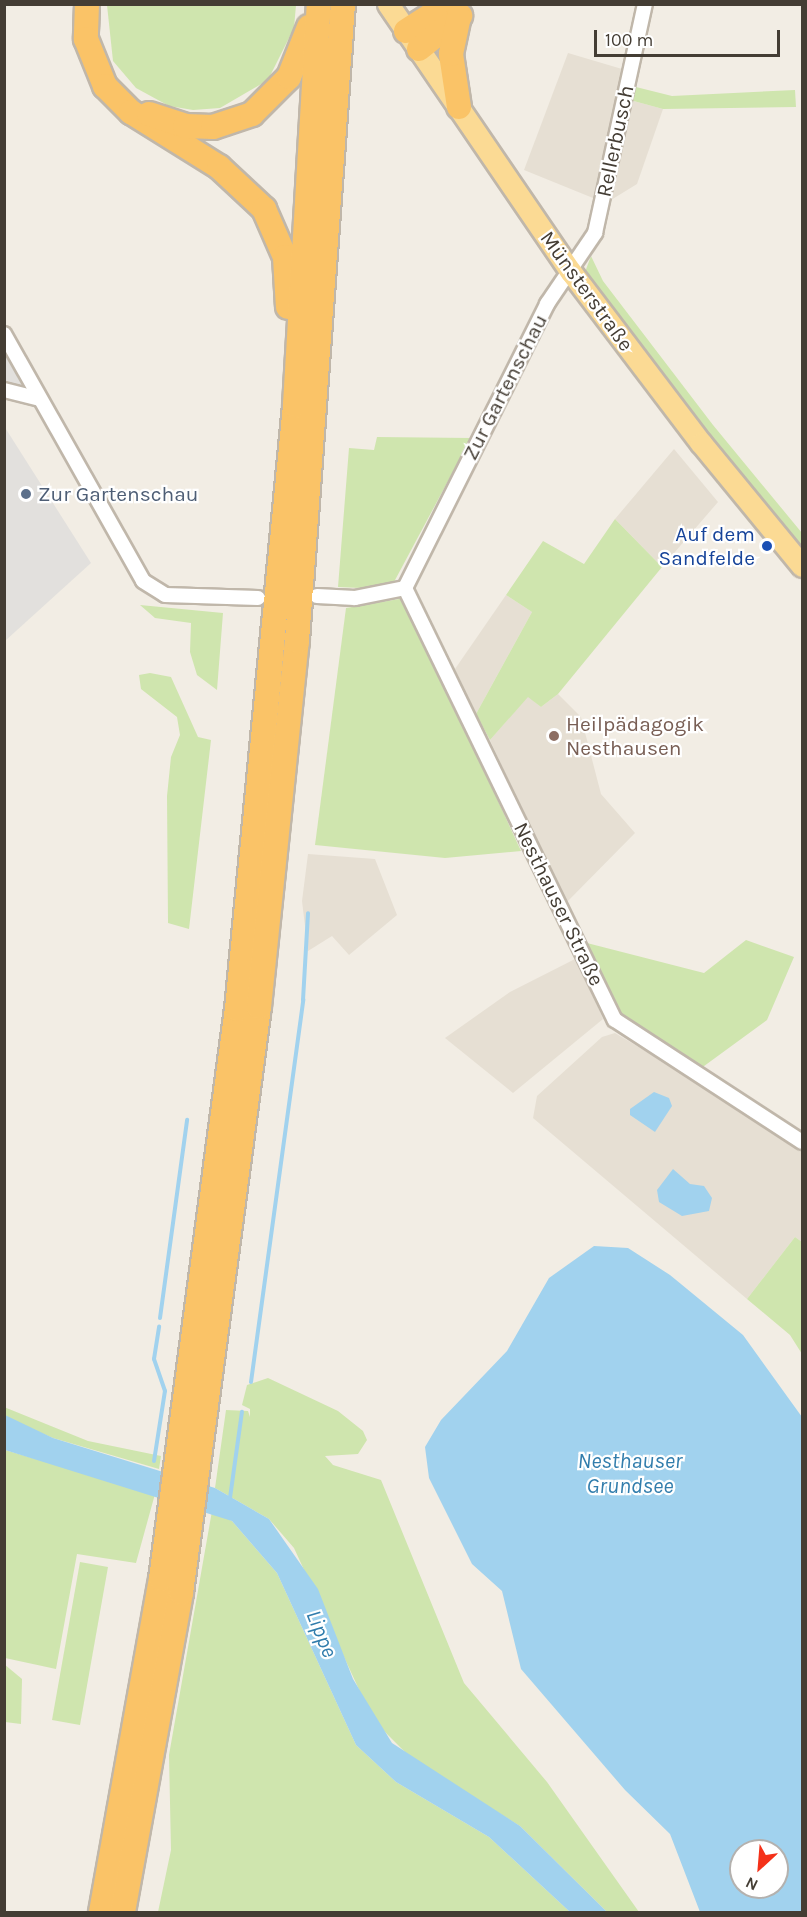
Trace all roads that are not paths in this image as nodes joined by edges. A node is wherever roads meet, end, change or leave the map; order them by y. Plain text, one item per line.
1 (87, 4) edge
2 (93, 4) edge
3 (317, 4) edge
4 (388, 4) edge
5 (645, 4) edge
6 (343, 8) edge
7 (459, 9) edge
8 (412, 40) junction
9 (459, 107) junction
10 (571, 272) junction
11 (4, 334) edge
12 (4, 390) edge
13 (40, 399) junction
14 (295, 405) junction
15 (802, 566) edge
16 (405, 588) junction
17 (317, 596) dead end
18 (258, 598) dead end
19 (802, 1142) edge
20 (101, 1912) edge
21 (123, 1912) edge

1 - 14 highway
2 - 3 highway
3 - 14 highway
4 - 8 main road, Münsterstraße
5 - 10 street, Rellerbusch
6 - 21 highway
7 - 8 highway
7 - 9 highway
8 - 9 main road, Münsterstraße
9 - 10 main road, Münsterstraße
10 - 15 main road, Münsterstraße
10 - 16 street, Zur Gartenschau
11 - 13 street
12 - 13 street
13 - 18 street
14 - 20 highway
16 - 17 street
16 - 19 street, Nesthauser Straße

